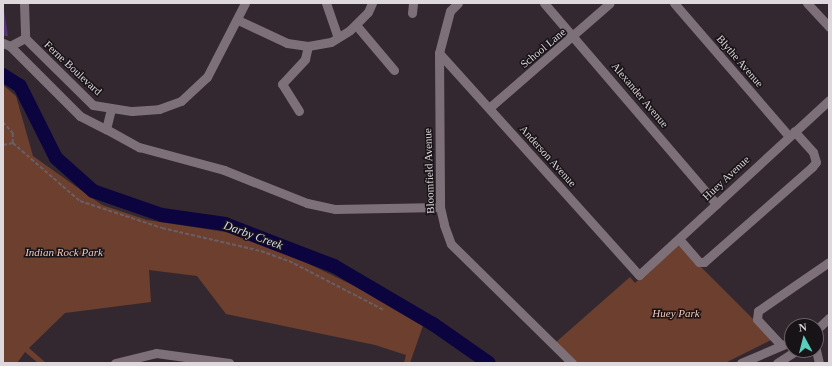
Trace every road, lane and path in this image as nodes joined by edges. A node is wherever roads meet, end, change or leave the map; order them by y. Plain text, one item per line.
1 (24, 3) edge
2 (245, 3) edge
3 (326, 3) edge
4 (372, 3) edge
5 (458, 3) edge
6 (544, 3) edge
7 (610, 3) edge
8 (674, 3) edge
9 (807, 3) edge
10 (238, 20) junction
11 (356, 25) junction
12 (829, 27) edge
13 (338, 37) junction
14 (574, 37) junction
15 (25, 38) junction
16 (6, 44) edge
17 (308, 46) junction
18 (439, 53) junction
19 (394, 70) dead end
20 (829, 100) edge
21 (489, 108) junction
22 (111, 109) junction
23 (299, 111) dead end
24 (3, 122) edge
25 (106, 129) junction
26 (791, 133) junction
27 (12, 143) junction
28 (3, 145) edge
29 (716, 204) junction
30 (440, 207) junction
31 (679, 239) junction
32 (829, 262) edge
33 (640, 275) joint
34 (384, 310) dead end
35 (784, 344) edge
36 (781, 345) junction
37 (115, 363) edge
38 (229, 363) edge
39 (572, 363) edge
40 (741, 363) edge

1 - 15 street
2 - 10 street, Ferne Boulevard
3 - 13 street
4 - 11 street
5 - 18 street, Bloomfield Avenue
6 - 14 street, Alexander Avenue
7 - 14 street, School Lane
8 - 26 street, Blythe Avenue
9 - 12 street
10 - 17 street
10 - 22 street, Ferne Boulevard
11 - 13 street
11 - 19 street
13 - 17 street
14 - 21 street, School Lane
14 - 29 street, Alexander Avenue
15 - 16 street
15 - 22 street, Ferne Boulevard
16 - 25 street
17 - 23 street
18 - 21 street, Anderson Avenue
18 - 30 street, Bloomfield Avenue
20 - 26 street, Huey Avenue
21 - 33 street, Anderson Avenue
22 - 25 street
24 - 27 path
25 - 30 street
26 - 29 street, Huey Avenue
26 - 31 street, Blythe Avenue
27 - 28 path
27 - 34 path
29 - 31 street, Huey Avenue
30 - 39 street, Bloomfield Avenue
31 - 33 street, Huey Avenue
32 - 36 street
35 - 36 street
36 - 40 street
37 - 38 street

